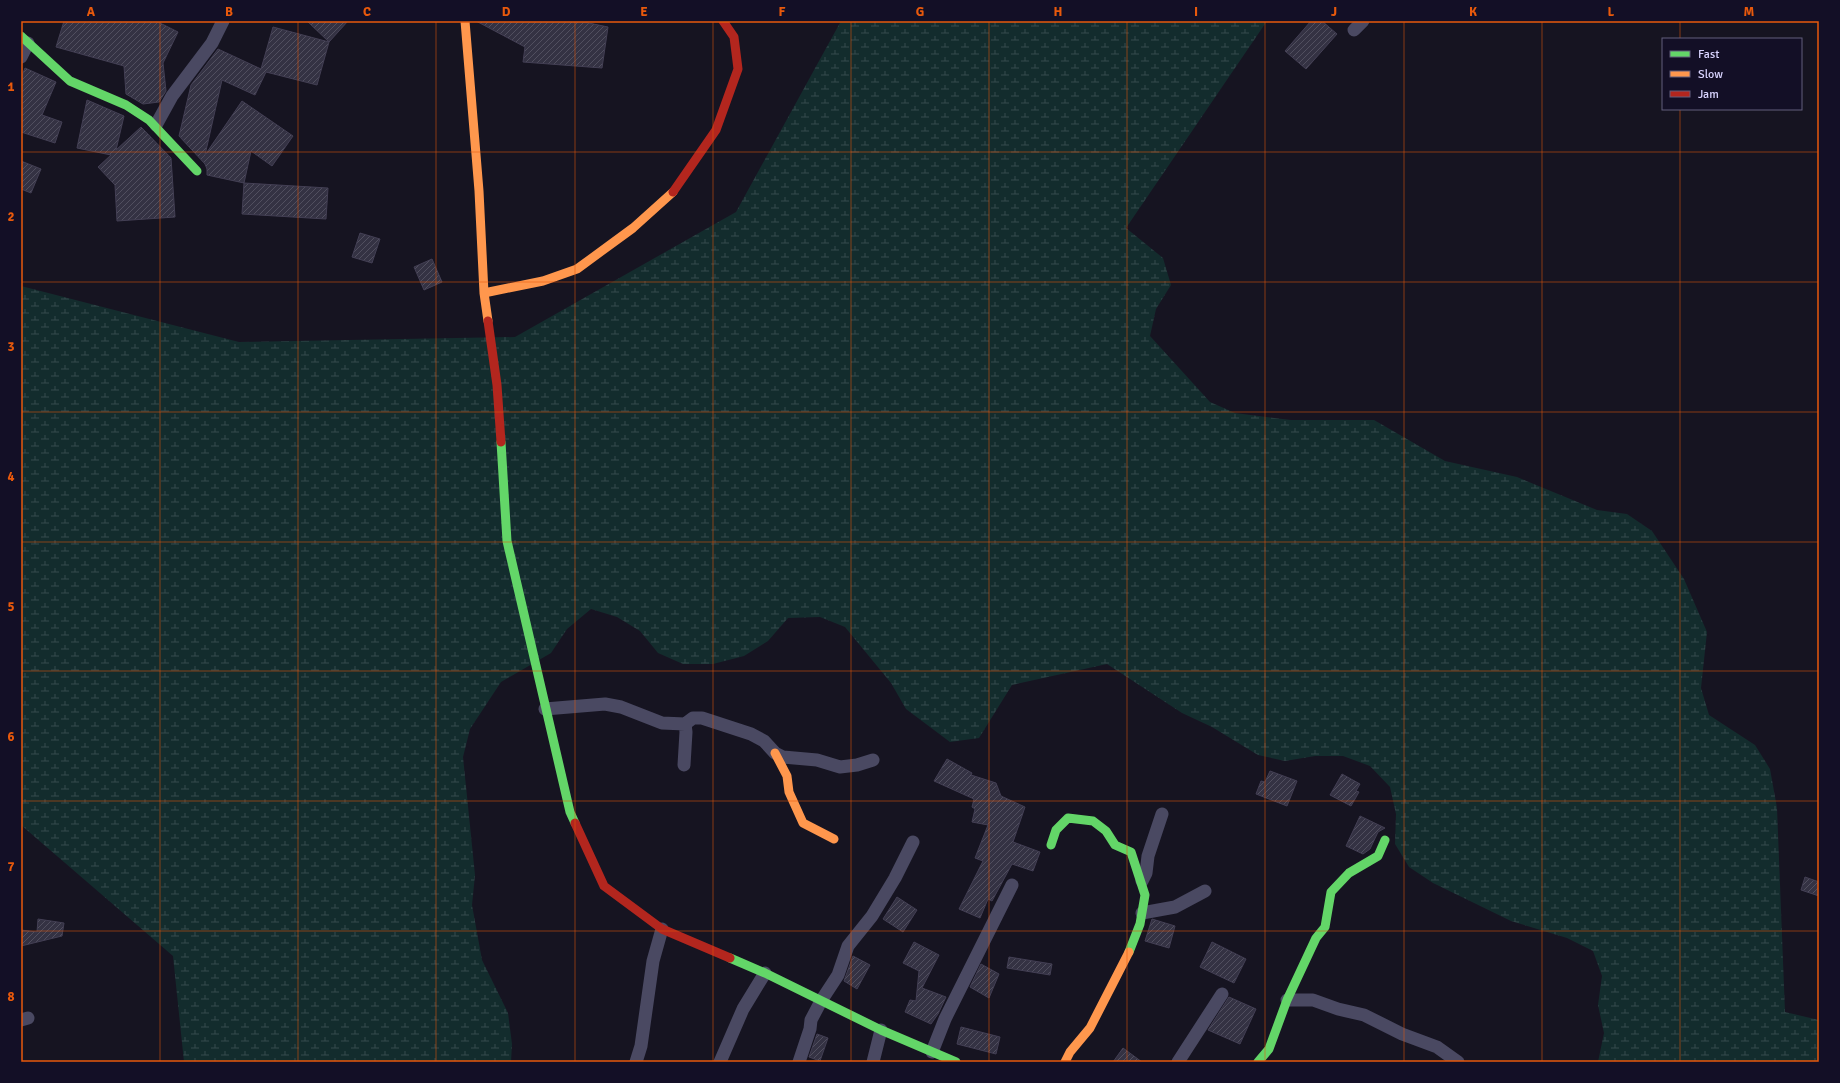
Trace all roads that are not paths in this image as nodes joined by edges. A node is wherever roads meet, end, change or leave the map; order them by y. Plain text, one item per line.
1 (223, 21) edge
2 (465, 21) edge
3 (723, 21) edge
4 (24, 40) edge
5 (21, 57) edge
6 (156, 125) junction
7 (197, 171) dead end
8 (484, 293) junction
9 (545, 709) junction
10 (685, 724) junction
11 (775, 753) junction
12 (873, 760) dead end
13 (684, 765) dead end
14 (1162, 814) dead end
15 (834, 839) dead end
16 (1386, 840) dead end
17 (913, 842) dead end
18 (1051, 846) dead end
19 (1142, 881) junction
20 (1012, 885) dead end
21 (1205, 891) dead end
22 (1142, 913) junction
23 (662, 929) junction
24 (766, 973) junction
25 (1222, 994) dead end
26 (1287, 1000) junction
27 (821, 1001) junction
28 (881, 1030) junction
29 (932, 1052) junction
30 (636, 1062) edge
31 (720, 1062) edge
32 (799, 1062) edge
33 (873, 1062) edge
34 (956, 1062) edge
35 (1065, 1062) edge
36 (1178, 1062) edge
37 (1258, 1062) edge
38 (1458, 1062) edge

1 - 6 street
2 - 8 street
3 - 8 street
4 - 5 street
4 - 6 street
6 - 7 street
8 - 9 street
9 - 10 street
9 - 23 street
10 - 11 street
10 - 13 street
11 - 12 street
11 - 15 street
14 - 19 street
16 - 26 street
17 - 27 street
18 - 19 street
19 - 22 street
20 - 29 street
21 - 22 street
22 - 35 street
23 - 24 street
23 - 30 street
24 - 27 street
24 - 31 street
25 - 36 street
26 - 37 street
26 - 38 street
27 - 28 street
27 - 32 street
28 - 29 street
28 - 33 street
29 - 34 street

